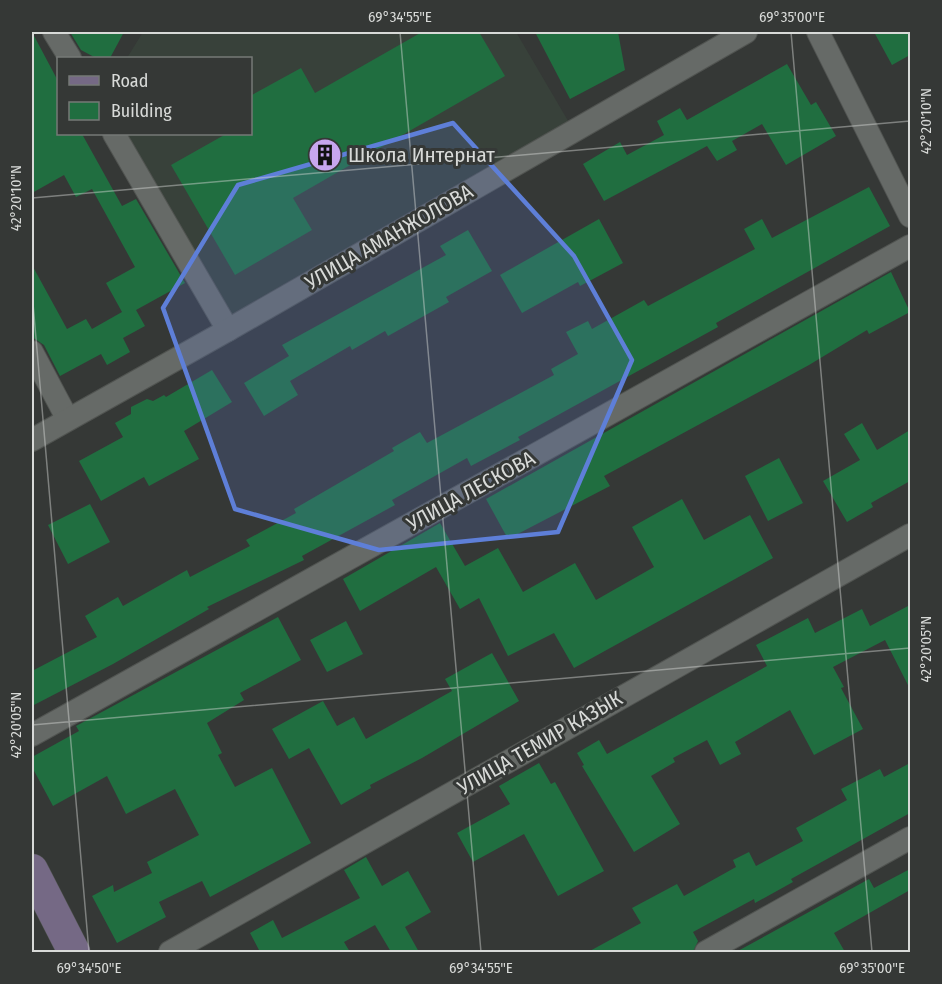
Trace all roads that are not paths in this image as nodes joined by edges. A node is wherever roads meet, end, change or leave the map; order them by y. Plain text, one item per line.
1 (54, 32) edge
2 (746, 32) edge
3 (818, 32) edge
4 (69, 57) edge
5 (115, 135) edge
6 (910, 216) edge
7 (910, 246) edge
8 (228, 330) junction
9 (32, 352) edge
10 (67, 418) junction
11 (32, 440) edge
12 (910, 535) edge
13 (32, 735) edge
14 (910, 838) edge
15 (32, 870) edge
16 (74, 952) edge
17 (170, 952) edge
18 (706, 952) edge

1 - 4 street
2 - 8 street, УЛИЦА АМАНЖОЛОВА
3 - 6 street
5 - 8 street
7 - 13 street, УЛИЦА ЛЕСКОВА
8 - 10 street, УЛИЦА АМАНЖОЛОВА
9 - 10 street
10 - 11 street, УЛИЦА АМАНЖОЛОВА
12 - 17 street, УЛИЦА ТЕМИР КАЗЫК
14 - 18 street
15 - 16 main road

